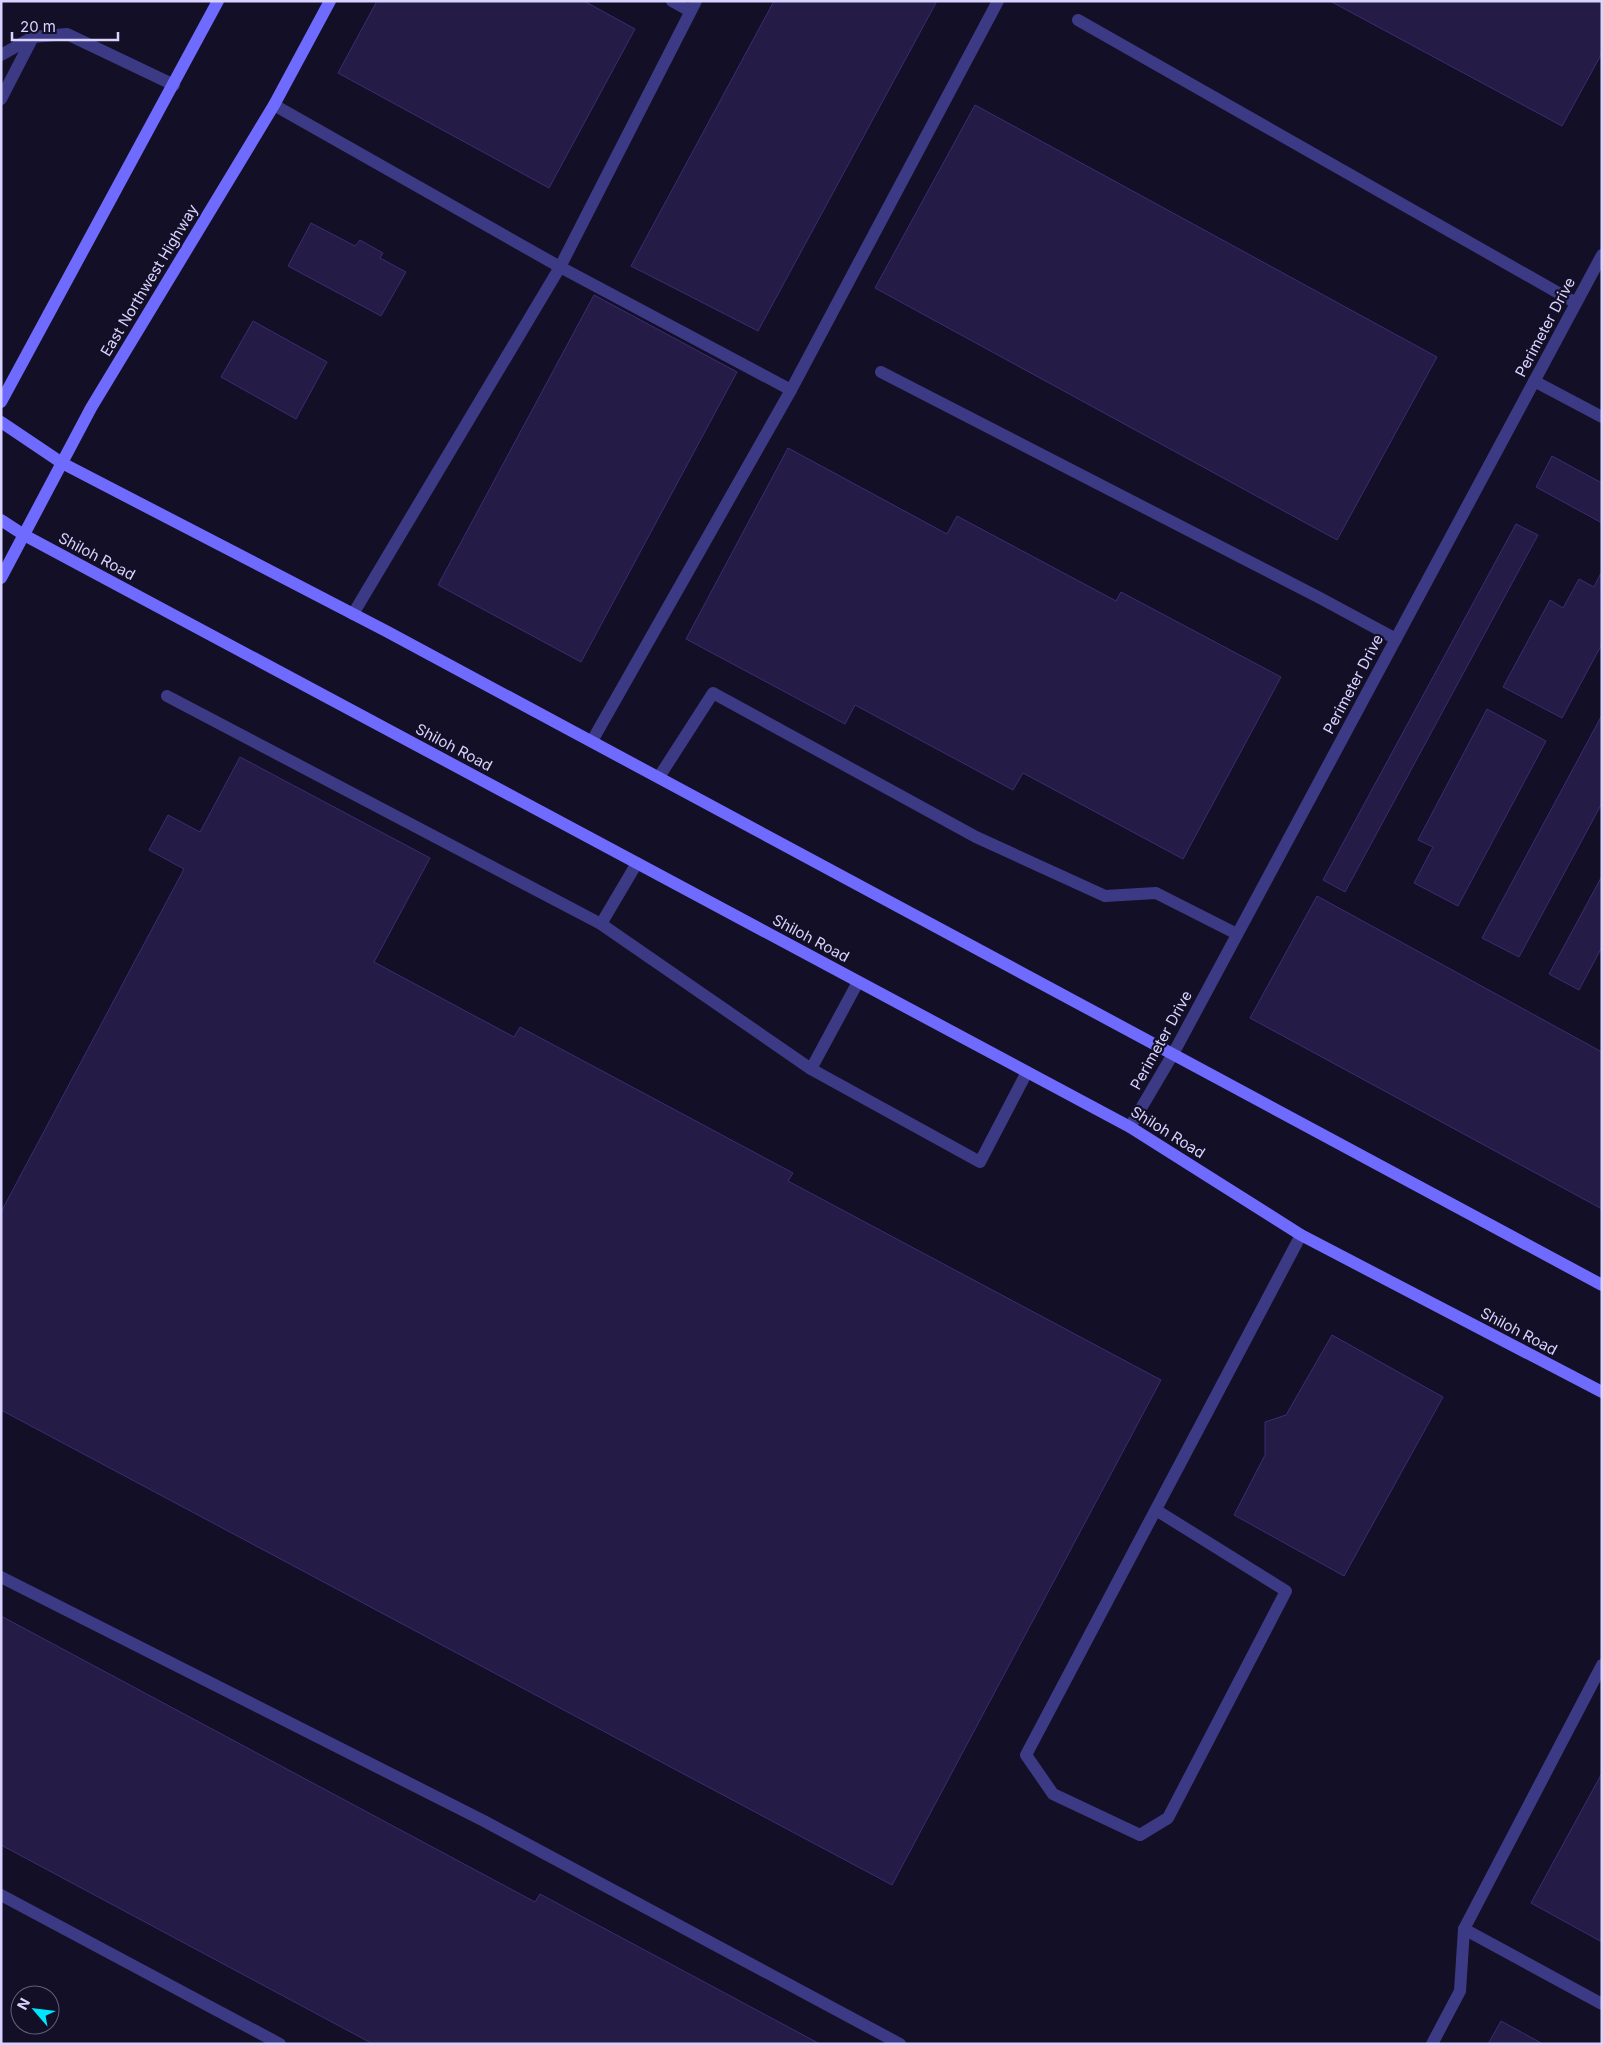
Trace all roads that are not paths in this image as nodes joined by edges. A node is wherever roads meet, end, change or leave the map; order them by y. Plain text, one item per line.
1 (218, 1) edge
2 (330, 1) edge
3 (672, 1) edge
4 (998, 1) edge
5 (693, 6) edge
6 (1078, 20) dead end
7 (33, 37) junction
8 (1, 55) edge
9 (174, 85) junction
10 (1, 99) edge
11 (274, 105) junction
12 (1602, 255) edge
13 (560, 267) junction
14 (1576, 303) junction
15 (880, 372) dead end
16 (1534, 382) junction
17 (791, 390) junction
18 (1, 402) edge
19 (1602, 417) edge
20 (1, 422) edge
21 (62, 462) junction
22 (1, 520) edge
23 (24, 535) junction
24 (1, 578) edge
25 (353, 614) junction
26 (1396, 640) junction
27 (167, 696) dead end
28 (592, 741) junction
29 (659, 777) junction
30 (637, 863) junction
31 (601, 924) junction
32 (1238, 934) junction
33 (858, 982) junction
34 (1173, 1054) junction
35 (811, 1069) junction
36 (1027, 1072) junction
37 (1130, 1127) junction
38 (1301, 1234) junction
39 (1602, 1286) edge
40 (1602, 1392) edge
41 (1156, 1510) junction
42 (1, 1577) edge
43 (1602, 1665) edge
44 (1, 1896) edge
45 (1464, 1929) junction
46 (1602, 2004) edge
47 (280, 2044) edge
48 (900, 2044) edge
49 (1432, 2044) edge

1 - 9 main road
2 - 11 main road, East Northwest Highway
3 - 5 street
4 - 17 street
5 - 13 street
6 - 14 street
7 - 8 street
7 - 9 street
7 - 10 street
9 - 18 main road
11 - 13 street
11 - 21 main road, East Northwest Highway
12 - 14 street, Perimeter Drive
13 - 17 street
13 - 25 street
14 - 16 street, Perimeter Drive
15 - 26 street
16 - 19 street
16 - 26 street, Perimeter Drive
17 - 28 street
20 - 21 main road
21 - 23 main road, East Northwest Highway
21 - 25 main road
22 - 23 main road, Shiloh Road
23 - 24 main road, East Northwest Highway
23 - 30 main road, Shiloh Road
25 - 28 main road
26 - 32 street, Perimeter Drive
27 - 31 street
28 - 29 main road
29 - 32 street
29 - 34 main road
30 - 31 street
30 - 33 main road, Shiloh Road
31 - 35 street
32 - 34 street, Perimeter Drive
33 - 35 street
33 - 36 main road, Shiloh Road
34 - 37 street, Perimeter Drive
34 - 39 main road
35 - 36 street
36 - 37 main road, Shiloh Road
37 - 38 main road, Shiloh Road
38 - 40 main road, Shiloh Road
38 - 41 street
41 - 41 street
42 - 48 street
43 - 45 street
44 - 47 street
45 - 46 street
45 - 49 street

